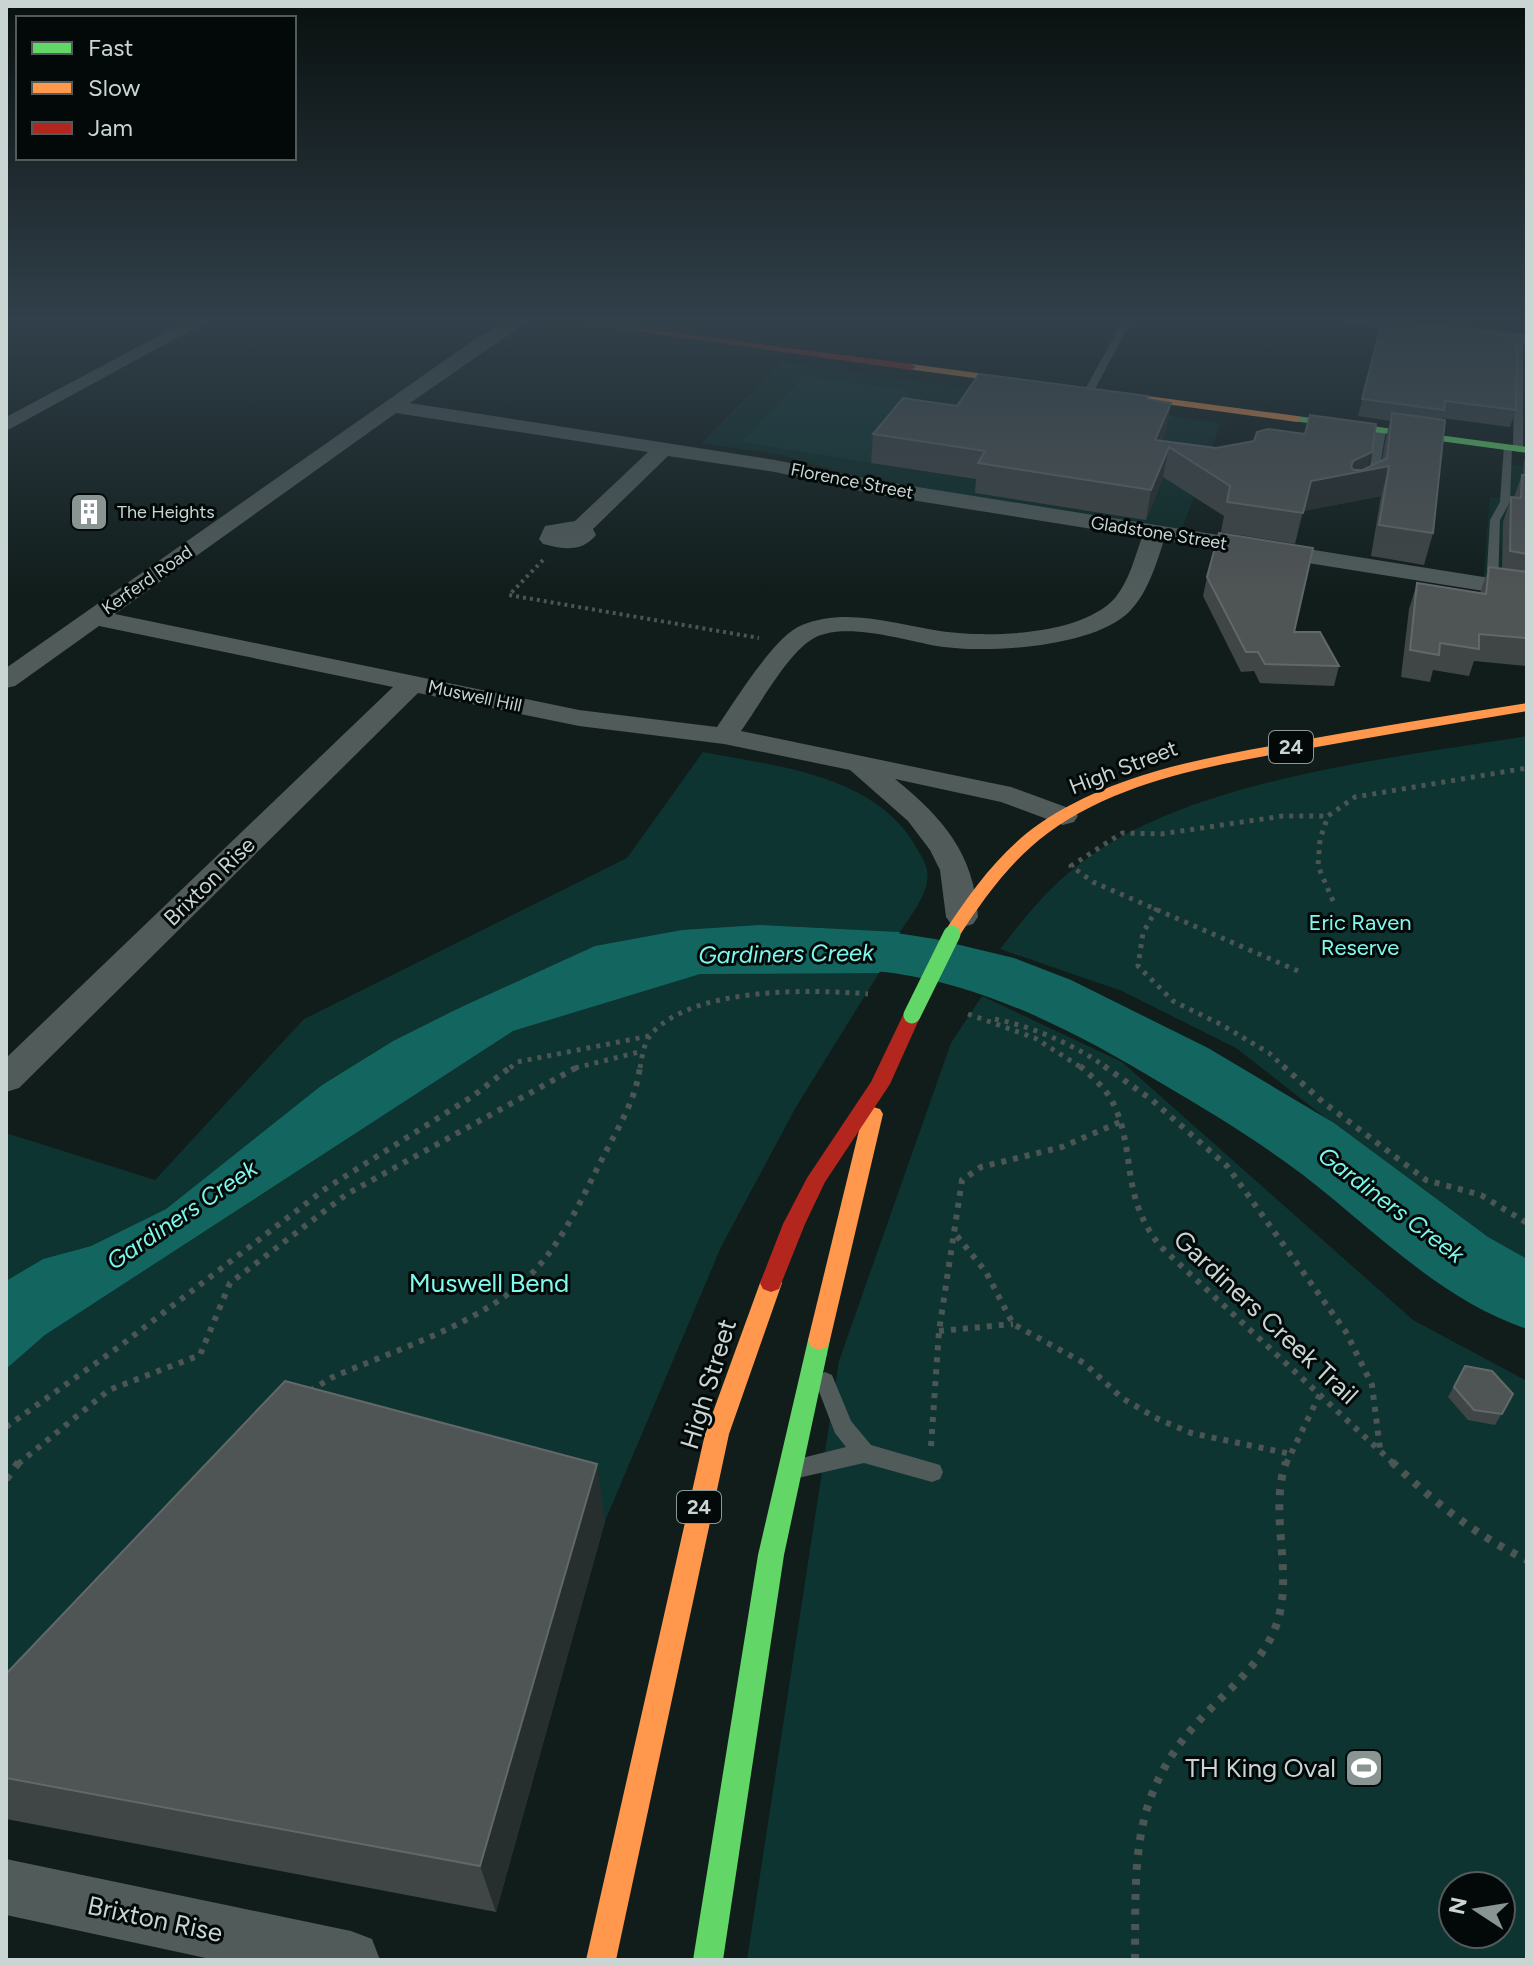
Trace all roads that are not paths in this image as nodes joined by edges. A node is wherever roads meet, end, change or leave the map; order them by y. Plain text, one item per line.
1 (36, 409) edge
2 (388, 409) edge
3 (410, 409) edge
4 (1196, 409) edge
5 (1519, 409) edge
6 (6, 425) edge
7 (1375, 442) junction
8 (664, 448) junction
9 (1517, 449) edge
10 (1361, 488) edge
11 (934, 497) joint
12 (1155, 532) junction
13 (560, 542) road end
14 (1492, 586) junction
15 (1527, 591) edge
16 (94, 617) junction
17 (6, 680) edge
18 (413, 683) junction
19 (1527, 707) edge
20 (724, 736) junction
21 (857, 765) junction
22 (1063, 816) junction
23 (1037, 834) junction
24 (957, 926) junction
25 (6, 1079) edge
26 (880, 1084) junction
27 (815, 1354) junction
28 (864, 1453) junction
29 (788, 1470) junction
30 (932, 1472) dead end
31 (6, 1887) edge
32 (351, 1960) edge
33 (601, 1960) edge
34 (708, 1960) edge

1 - 6 street
2 - 16 street, Kerferd Road
3 - 8 street, Florence Street
4 - 7 main road
5 - 9 lane
7 - 9 main road
7 - 10 lane
8 - 11 street, Florence Street
8 - 13 street
9 - 14 lane
11 - 12 street, Gladstone Street
12 - 14 street, Gladstone Street
12 - 20 street
14 - 15 street, Gladstone Street
16 - 17 street, Kerferd Road
16 - 18 street, Muswell Hill
18 - 20 street, Muswell Hill
18 - 25 street, Brixton Rise
19 - 22 main road, High Street / 24
20 - 21 street, Muswell Hill
21 - 22 street, Muswell Hill
21 - 23 street, Muswell Hill
21 - 24 street, Muswell Hill
22 - 23 main road, High Street / 24
23 - 24 main road, High Street / 24
24 - 26 main road, High Street / 24, bridge
26 - 27 main road, High Street / 24
26 - 33 main road, High Street / 24
27 - 28 lane
27 - 29 main road, High Street / 24
28 - 29 lane
28 - 30 lane
29 - 34 main road, High Street / 24
31 - 32 street, Brixton Rise

